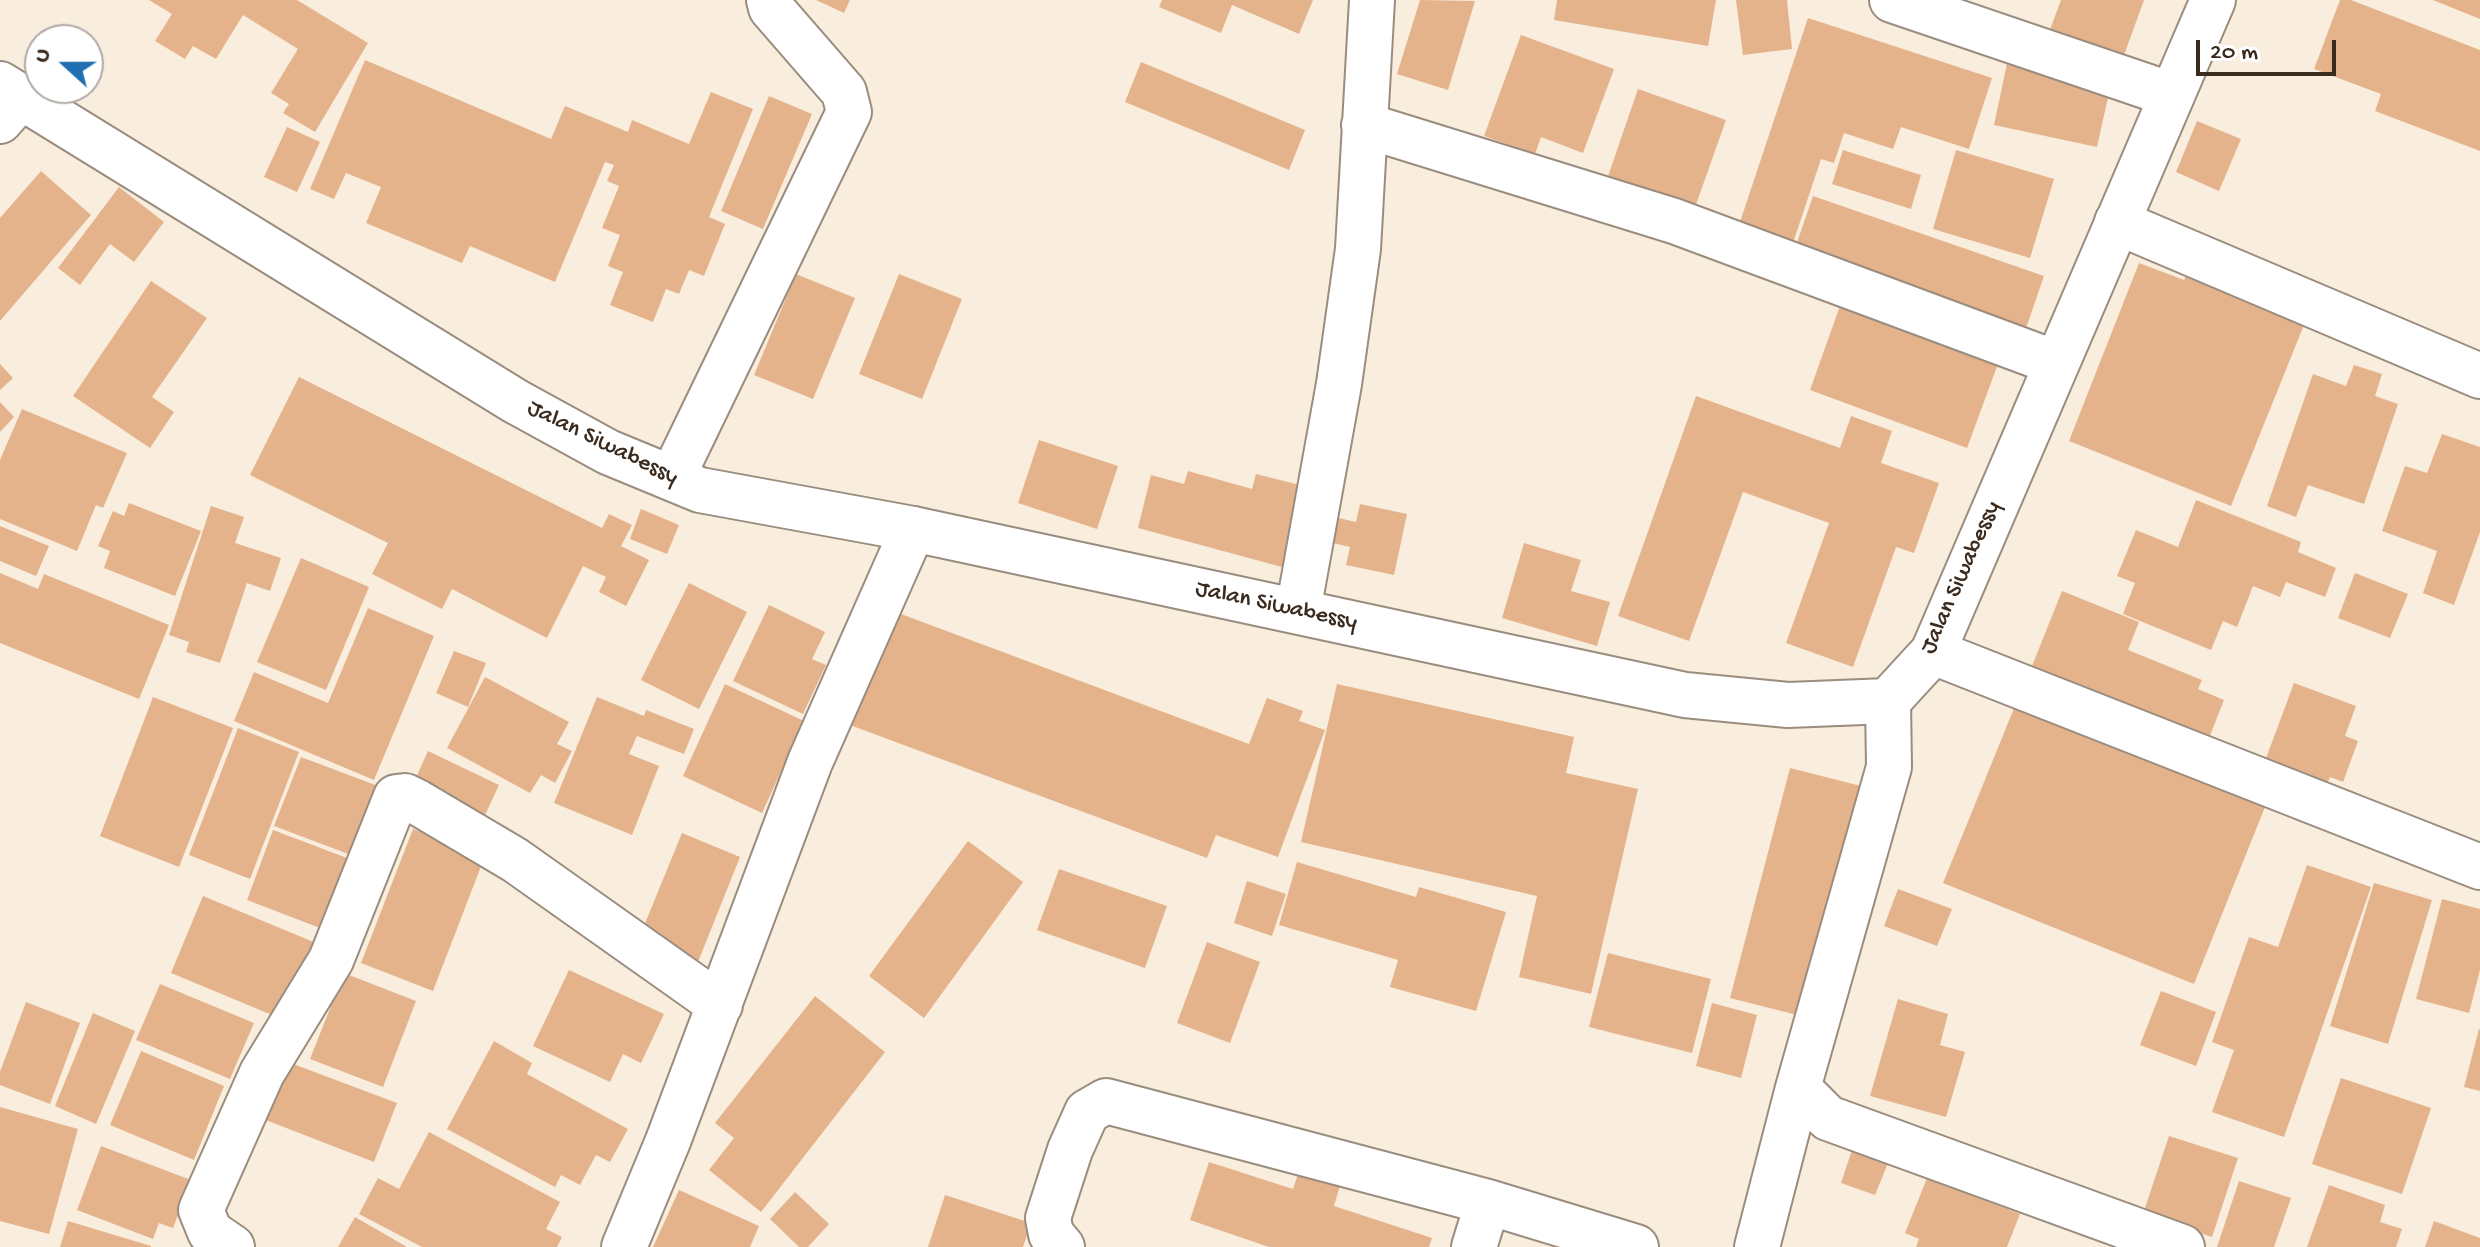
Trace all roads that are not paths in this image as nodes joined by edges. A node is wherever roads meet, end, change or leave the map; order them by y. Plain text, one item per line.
1 (769, 0) edge
2 (1372, 0) edge
3 (1892, 0) edge
4 (2213, 0) edge
5 (2172, 95) junction
6 (7, 101) edge
7 (1364, 125) junction
8 (2117, 222) junction
9 (2056, 363) junction
10 (2480, 376) edge
11 (672, 478) junction
12 (913, 529) junction
13 (1298, 611) junction
14 (1933, 652) junction
15 (1888, 701) junction
16 (2480, 867) edge
17 (720, 1005) junction
18 (1798, 1088) junction
19 (1488, 1202) junction
20 (232, 1247) edge
21 (624, 1247) edge
22 (1062, 1247) edge
23 (1474, 1247) edge
24 (1636, 1247) edge
25 (1757, 1247) edge
26 (2182, 1247) edge

1 - 11 street
2 - 7 street
3 - 5 street
4 - 5 street, Jalan Siwabessy
5 - 8 street, Jalan Siwabessy
6 - 11 street, Jalan Siwabessy
7 - 9 street
7 - 13 street
8 - 9 street, Jalan Siwabessy
8 - 10 street
9 - 14 street, Jalan Siwabessy
11 - 12 street, Jalan Siwabessy
12 - 13 street, Jalan Siwabessy
12 - 17 street
13 - 15 street, Jalan Siwabessy
14 - 15 street, Jalan Siwabessy
14 - 16 street
15 - 18 street
17 - 20 street
17 - 21 street
18 - 25 street
18 - 26 street
19 - 22 street
19 - 23 street
19 - 24 street

